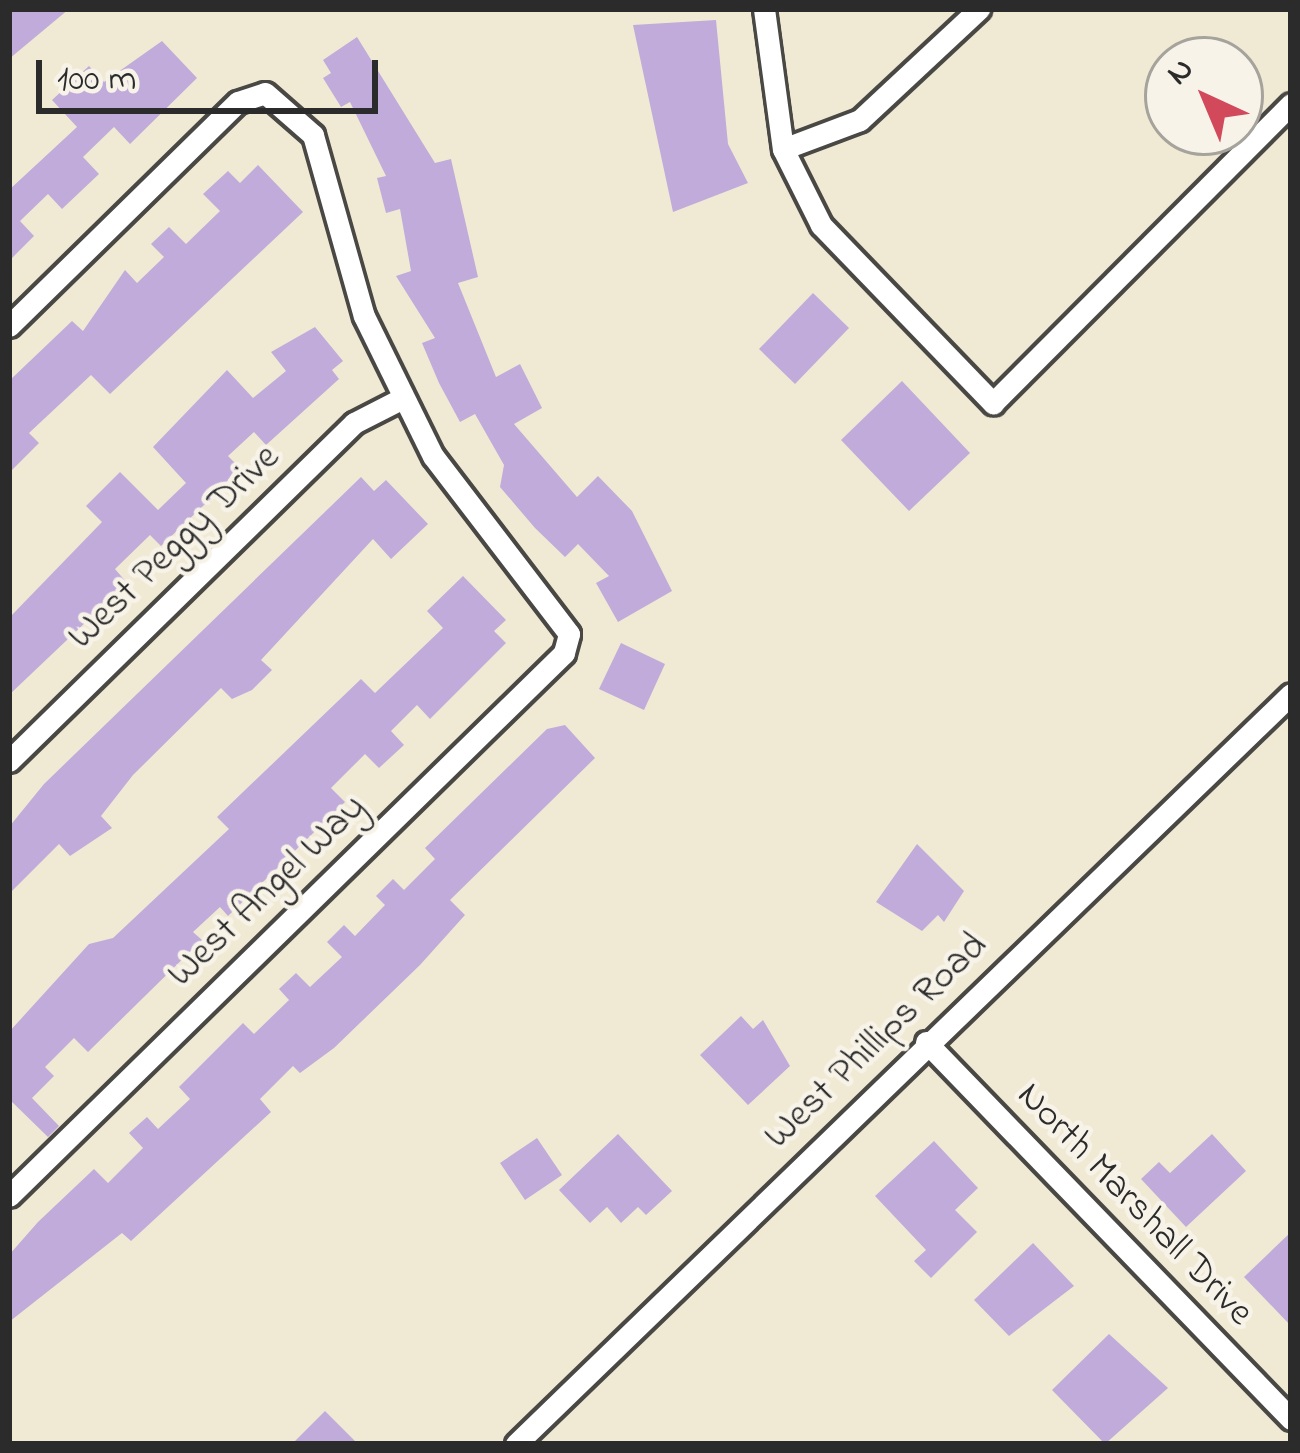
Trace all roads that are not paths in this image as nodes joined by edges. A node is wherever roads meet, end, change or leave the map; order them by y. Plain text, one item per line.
1 (764, 9) edge
2 (979, 9) edge
3 (1291, 104) edge
4 (783, 149) junction
5 (9, 326) edge
6 (401, 399) junction
7 (1291, 694) edge
8 (9, 761) edge
9 (926, 1042) junction
10 (9, 1196) edge
11 (1291, 1419) edge
12 (516, 1444) edge

1 - 4 street
2 - 4 street
3 - 4 street
5 - 6 street
6 - 8 street, West Peggy Drive
6 - 10 street, West Angel Way
7 - 9 street, West Phillips Road
9 - 11 street, North Marshall Drive
9 - 12 street, West Phillips Road

